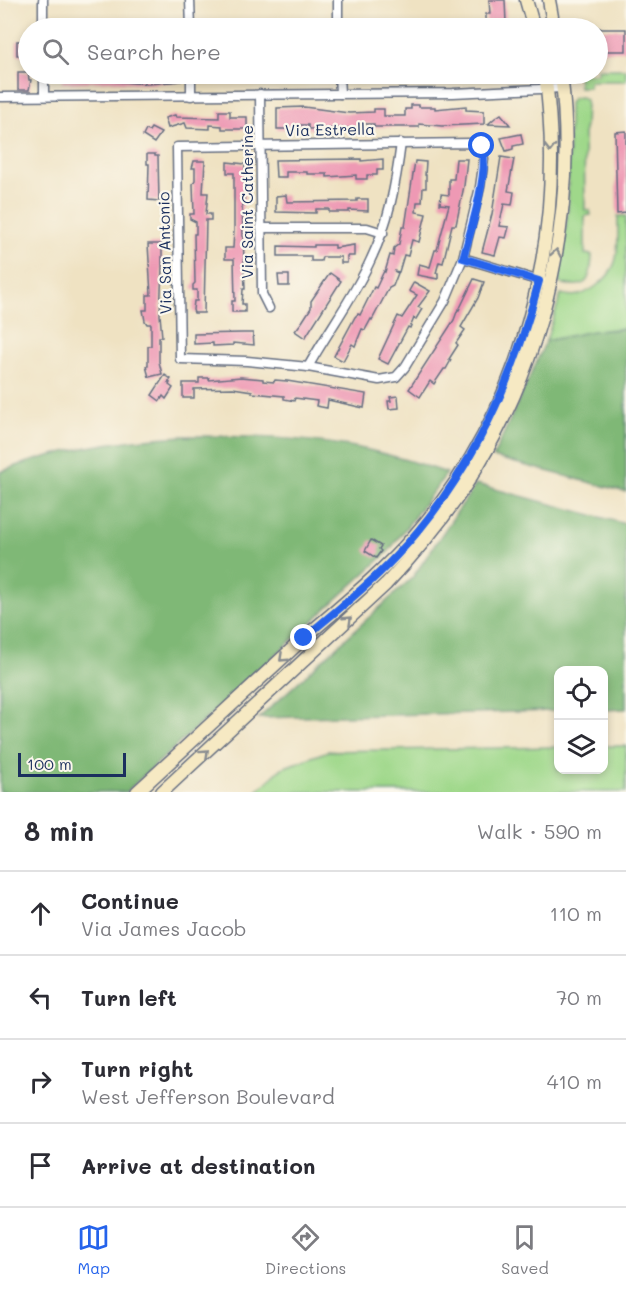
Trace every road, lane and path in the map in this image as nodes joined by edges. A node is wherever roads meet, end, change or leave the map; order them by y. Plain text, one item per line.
1 (43, 0) edge
2 (190, 0) edge
3 (338, 0) edge
4 (526, 0) edge
5 (549, 0) edge
6 (44, 18) edge
7 (191, 18) edge
8 (338, 18) edge
9 (531, 18) edge
10 (552, 18) edge
11 (44, 84) edge
12 (191, 84) edge
13 (340, 84) edge
14 (546, 84) edge
15 (562, 84) edge
16 (563, 88) junction
17 (547, 89) junction
18 (260, 94) junction
19 (340, 94) junction
20 (44, 96) junction
21 (191, 96) junction
22 (0, 97) edge
23 (401, 143) junction
24 (261, 145) junction
25 (177, 147) joint
26 (261, 228) junction
27 (383, 233) junction
28 (463, 258) junction
29 (544, 283) junction
30 (269, 308) dead end
31 (308, 367) junction
32 (420, 538) junction
33 (137, 792) edge
34 (162, 792) edge

1 - 6 street
2 - 7 street
3 - 8 street
4 - 9 main road
5 - 10 main road
11 - 20 street
12 - 21 street
13 - 19 street
14 - 17 main road
15 - 16 main road
16 - 17 street
29 -> 16 main road
17 - 19 street
17 -> 29 main road
18 - 19 street
18 - 21 street
18 - 24 street, Via Saint Catherine
20 - 21 street
20 - 22 street
23 - 24 street, Via Estrella
23 - 27 street
23 - 28 street, Via Estrella
24 - 25 street, Via Estrella
24 - 26 street, Via Saint Catherine
25 - 31 street, Via San Antonio
26 - 27 street
26 - 30 street, Via Saint Catherine
27 - 31 street
28 - 29 street
28 - 31 street
29 - 32 main road
32 -> 33 main road
34 -> 32 main road

